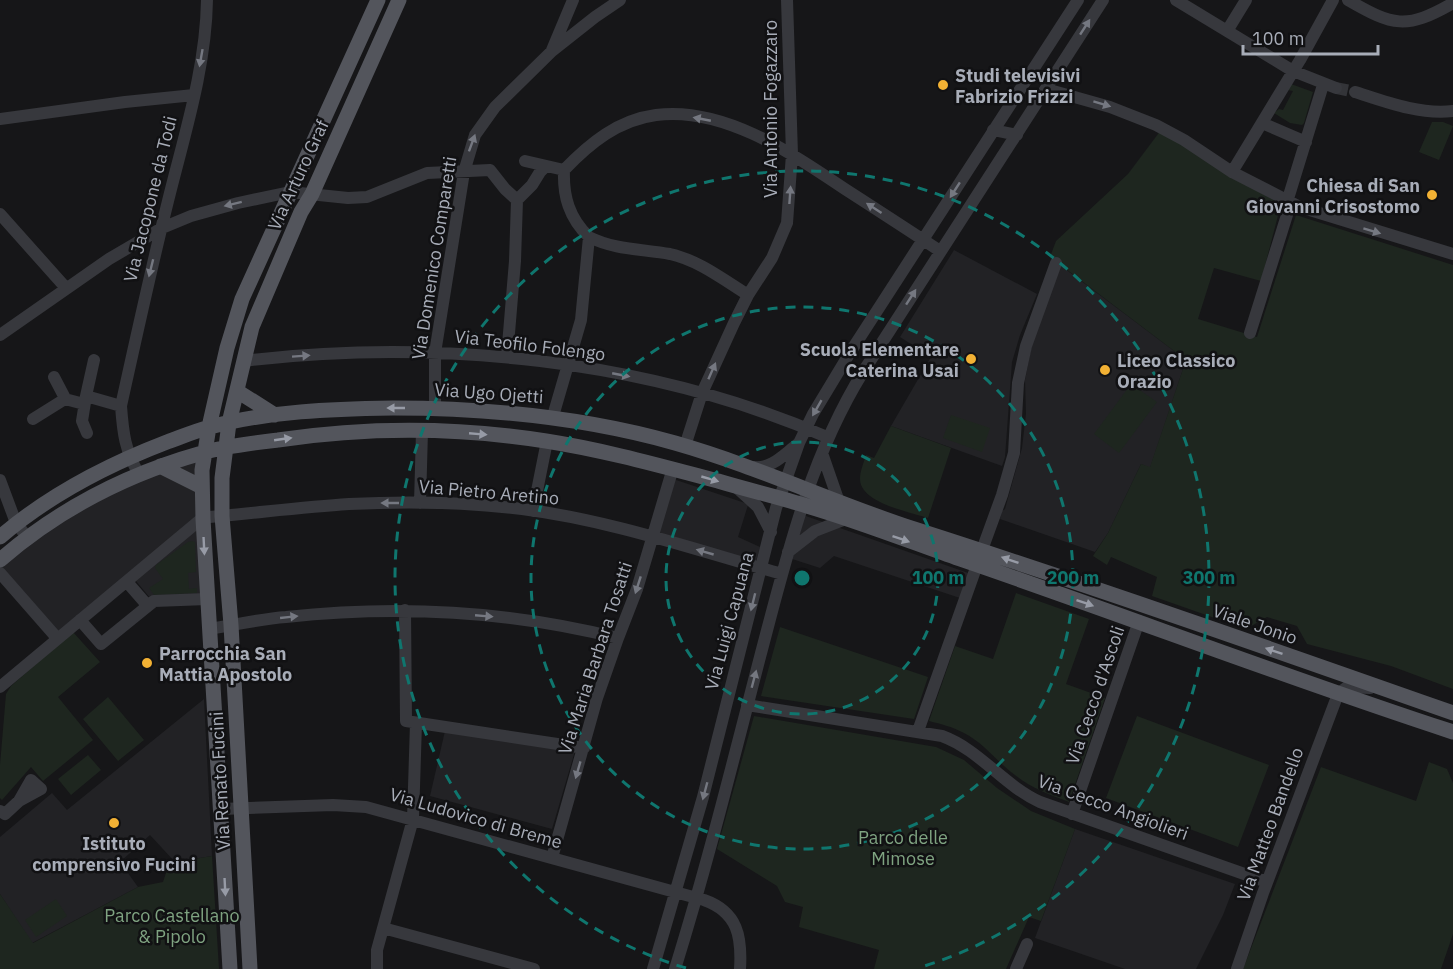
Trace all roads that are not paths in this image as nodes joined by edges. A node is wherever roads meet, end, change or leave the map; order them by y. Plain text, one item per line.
1 (207, 0) edge
2 (378, 0) edge
3 (399, 0) edge
4 (573, 0) edge
5 (620, 0) edge
6 (787, 0) edge
7 (1078, 0) edge
8 (1103, 0) edge
9 (1176, 0) edge
10 (1245, 0) edge
11 (1333, 0) edge
12 (1348, 0) edge
13 (1453, 3) edge
14 (1227, 31) junction
15 (1047, 48) junction
16 (552, 51) junction
17 (1065, 59) junction
18 (1293, 71) junction
19 (1323, 85) junction
20 (1336, 88) tunnel mouth
21 (1046, 89) junction
22 (1355, 92) tunnel mouth
23 (194, 94) junction
24 (1453, 111) edge
25 (0, 119) edge
26 (1262, 123) junction
27 (993, 130) junction
28 (1017, 135) junction
29 (1306, 142) junction
30 (792, 154) junction
31 (525, 160) dead end
32 (546, 166) junction
33 (564, 170) junction
34 (464, 172) junction
35 (966, 172) junction
36 (1232, 172) junction
37 (985, 184) junction
38 (290, 192) junction
39 (312, 194) junction
40 (517, 200) junction
41 (1287, 202) junction
42 (0, 214) edge
43 (162, 228) junction
44 (589, 237) junction
45 (923, 239) junction
46 (940, 251) junction
47 (1453, 254) edge
48 (1056, 262) dead end
49 (66, 288) junction
50 (748, 295) junction
51 (882, 304) junction
52 (899, 315) junction
53 (2, 328) edge
54 (1250, 333) dead end
55 (435, 353) junction
56 (507, 357) junction
57 (94, 360) dead end
58 (223, 364) junction
59 (566, 365) junction
60 (242, 366) junction
61 (54, 377) dead end
62 (237, 391) junction
63 (702, 393) junction
64 (66, 400) junction
65 (85, 400) junction
66 (121, 406) junction
67 (435, 408) junction
68 (274, 415) junction
69 (553, 416) junction
70 (33, 419) dead end
71 (229, 423) junction
72 (208, 427) junction
73 (806, 428) junction
74 (422, 431) junction
75 (87, 433) dead end
76 (827, 437) junction
77 (547, 441) junction
78 (799, 443) junction
79 (685, 446) junction
80 (225, 448) junction
81 (204, 452) junction
82 (822, 452) junction
83 (129, 457) junction
84 (160, 466) junction
85 (741, 466) junction
86 (673, 468) junction
87 (760, 473) junction
88 (139, 474) junction
89 (0, 480) edge
90 (785, 482) junction
91 (735, 486) junction
92 (202, 487) junction
93 (754, 491) junction
94 (805, 497) junction
95 (779, 498) junction
96 (839, 502) junction
97 (420, 503) junction
98 (533, 511) junction
99 (222, 516) junction
100 (203, 519) junction
101 (846, 519) junction
102 (16, 523) junction
103 (771, 532) junction
104 (0, 537) edge
105 (27, 537) junction
106 (653, 537) junction
107 (768, 545) junction
108 (787, 552) junction
109 (980, 558) junction
110 (0, 560) edge
111 (762, 569) junction
112 (0, 573) edge
113 (782, 574) junction
114 (127, 582) junction
115 (207, 599) junction
116 (147, 605) junction
117 (405, 610) junction
118 (80, 620) junction
119 (1139, 621) junction
120 (231, 625) junction
121 (209, 629) junction
122 (57, 638) junction
123 (618, 638) junction
124 (1317, 666) junction
125 (1291, 677) junction
126 (0, 687) edge
127 (1389, 690) junction
128 (1338, 694) junction
129 (747, 705) junction
130 (1453, 713) edge
131 (411, 722) junction
132 (918, 731) junction
133 (1453, 732) edge
134 (584, 748) junction
135 (19, 801) dead end
136 (220, 809) junction
137 (241, 809) junction
138 (0, 811) edge
139 (1072, 814) junction
140 (413, 819) junction
141 (552, 858) junction
142 (1267, 882) junction
143 (676, 892) junction
144 (696, 898) junction
145 (383, 927) junction
146 (1027, 944) dead end
147 (1237, 968) edge
148 (230, 969) edge
149 (250, 969) edge
150 (377, 969) edge
151 (534, 969) edge
152 (653, 969) edge
153 (675, 969) edge
154 (740, 969) edge
155 (1016, 969) edge

1 -> 23 street, Via Jacopone da Todi
2 - 38 main road, Via Arturo Graf
3 - 39 main road, Via Arturo Graf
4 - 16 street
5 - 16 street, Via Domenico Comparetti
6 - 30 street, Via Antonio Fogazzaro
7 - 15 street
17 -> 8 street
9 - 14 street
10 - 14 street
11 - 18 street
12 - 13 street
14 - 18 street
15 - 17 street
15 - 27 street
34 -> 16 street, Via Domenico Comparetti
17 - 21 street
18 - 19 street
18 - 26 street
19 - 20 street
19 - 29 street
21 - 28 street
21 -> 36 street
22 - 24 street
23 - 25 street
23 - 43 street, Via Jacopone da Todi
26 - 29 street
26 - 36 street
27 - 28 street
27 - 35 street
28 - 37 street
29 - 41 street
30 -> 33 street
45 -> 30 street
50 -> 30 street, Via Antonio Fogazzaro
31 - 32 street
32 - 33 street
32 - 40 street
33 - 44 street
34 - 39 street
34 - 40 street
34 - 55 street, Via Domenico Comparetti
35 - 37 street
35 -> 45 street
36 - 41 street
37 - 46 street
38 - 39 street
38 -> 43 street
38 - 58 main road, Via Arturo Graf
39 - 60 main road, Via Arturo Graf
40 - 56 street
41 -> 47 street
41 - 54 street
42 - 49 street
43 - 49 street
43 -> 66 street, Via Jacopone da Todi
44 - 50 street
44 - 59 street
45 - 46 street
45 - 51 street
52 -> 46 street
48 - 109 street
49 - 53 street
63 -> 50 street, Via Antonio Fogazzaro
51 - 52 street
51 -> 73 street
52 - 76 street
55 - 56 street, Via Teofilo Folengo
60 -> 55 street, Via Teofilo Folengo
55 - 67 street, Via Domenico Comparetti
56 - 59 street, Via Teofilo Folengo
57 - 65 street
58 - 60 street
58 - 72 main road, Via Arturo Graf
59 -> 63 street, Via Teofilo Folengo
59 - 69 street
60 - 62 main road, Via Arturo Graf
61 - 64 street
62 - 68 main road
62 - 71 main road, Via Arturo Graf
63 - 73 street, Via Teofilo Folengo
63 - 79 street, Via Antonio Fogazzaro
64 - 65 street
64 - 70 street
65 - 66 street
65 - 75 street
66 - 83 street, Via Jacopone da Todi
67 -> 68 main road, Via Ugo Ojetti
67 - 69 main road, Via Ugo Ojetti
68 - 71 main road, Via Ugo Ojetti
69 - 79 main road, Via Ugo Ojetti
71 - 72 main road, Via Ugo Ojetti
71 - 80 main road, Via Arturo Graf
72 - 81 main road, Via Arturo Graf
72 - 83 main road
73 - 76 street, Via Teofilo Folengo
73 - 78 street
74 -> 77 main road
80 -> 74 main road
74 - 97 street
76 - 82 street
77 - 86 main road
77 - 98 street
78 - 85 street
78 - 90 street
79 - 85 main road, Via Ugo Ojetti
80 - 81 main road
80 - 99 main road, Via Renato Fucini
81 - 84 main road
81 - 92 main road, Via Renato Fucini
82 - 94 street
82 - 96 street
83 - 88 street, Via Jacopone da Todi
83 - 102 main road
84 - 88 main road
84 - 92 main road
85 - 87 main road, Via Ugo Ojetti
86 -> 91 main road
86 - 106 street, Via Maria Barbara Tosatti
87 - 90 main road, Via Ugo Ojetti
87 - 93 street
88 - 105 main road
89 - 102 street
90 - 94 main road, Via Ugo Ojetti
90 - 95 street
91 - 93 main road
91 - 103 street
92 - 100 main road, Via Renato Fucini
93 - 95 main road
94 - 95 main road
94 - 96 main road, Viale Jonio
94 - 101 main road, Viale Jonio
94 - 108 street
95 - 103 street
96 - 109 main road, Viale Jonio
97 - 98 street, Via Pietro Aretino
97 -> 99 street, Via Pietro Aretino
98 - 106 street, Via Pietro Aretino
99 - 100 street, Via Pietro Aretino
99 - 120 main road, Via Renato Fucini
100 - 114 street
100 -> 115 main road, Via Renato Fucini
101 - 108 street
101 -> 109 main road, Viale Jonio
102 - 104 main road
102 - 105 street
103 - 107 street
105 - 110 main road
111 -> 106 street, Via Pietro Aretino
106 -> 123 street, Via Maria Barbara Tosatti
107 - 108 street, Via Luigi Capuana
107 - 111 street, Via Luigi Capuana
108 - 113 street
109 -> 119 main road, Viale Jonio
124 -> 109 main road, Viale Jonio
109 - 132 street
111 - 113 street, Via Pietro Aretino
111 -> 143 street, Via Luigi Capuana
112 - 122 street
129 -> 113 street
114 - 116 street
114 - 118 street
115 - 116 street
115 - 121 main road, Via Renato Fucini
116 - 118 street
120 -> 117 street
117 -> 123 street
117 - 131 street
118 - 122 street
119 - 125 main road, Viale Jonio
119 - 139 street, Via Cecco d'Ascoli
120 - 121 street
120 - 137 main road, Via Renato Fucini
121 - 136 main road, Via Renato Fucini
122 - 126 street
123 - 134 street, Via Maria Barbara Tosatti
124 - 125 street
124 - 127 main road, Viale Jonio
125 - 128 main road, Viale Jonio
127 - 128 street
127 - 130 main road, Viale Jonio
128 - 133 main road, Viale Jonio
128 - 142 street, Via Matteo Bandello
129 - 132 street, Via Cecco Angiolieri
129 - 144 street
131 - 134 street
131 - 140 street
132 - 139 street, Via Cecco Angiolieri
134 -> 141 street, Via Maria Barbara Tosatti
135 - 138 street
136 - 137 street, Via Ludovico di Breme
136 -> 148 main road, Via Renato Fucini
137 - 140 street, Via Ludovico di Breme
137 - 149 main road, Via Renato Fucini
139 - 142 street, Via Cecco Angiolieri
140 - 141 street, Via Ludovico di Breme
140 - 145 street
141 - 143 street, Via Ludovico di Breme
142 - 147 street, Via Matteo Bandello
143 - 144 street, Via Ludovico di Breme
143 - 152 street, Via Luigi Capuana
144 - 153 street
144 - 154 street, Via Ludovico di Breme
145 - 150 street
145 - 151 street
146 - 155 street

